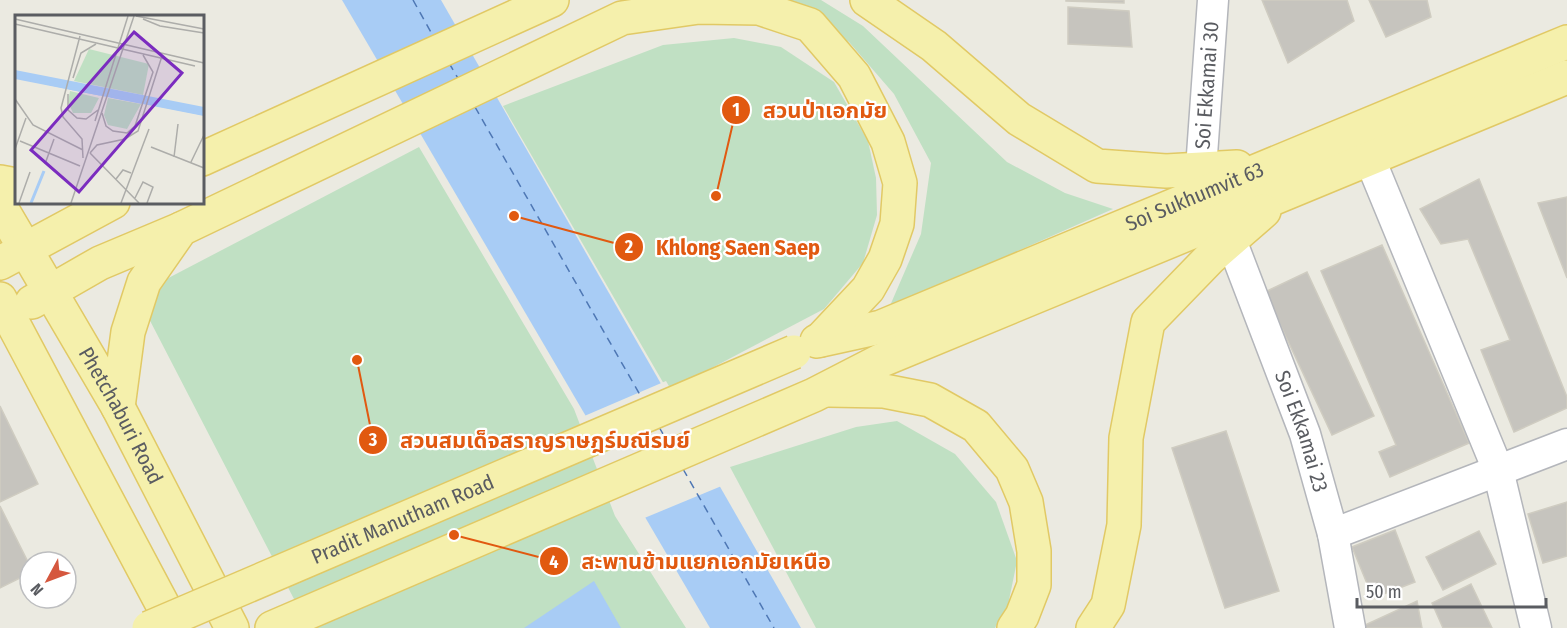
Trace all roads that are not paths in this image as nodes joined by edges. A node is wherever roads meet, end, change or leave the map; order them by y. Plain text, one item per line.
1 (867, 0) edge
2 (1213, 0) edge
3 (545, 3) edge
4 (1567, 42) edge
5 (1567, 76) edge
6 (1369, 157) junction
7 (204, 158) edge
8 (1271, 164) junction
9 (1204, 171) junction
10 (0, 182) edge
11 (15, 185) edge
12 (1286, 192) junction
13 (109, 204) edge
14 (0, 206) edge
15 (181, 229) junction
16 (1231, 240) junction
17 (13, 256) edge
18 (49, 291) junction
19 (5, 308) edge
20 (807, 346) junction
21 (820, 392) junction
22 (118, 407) junction
23 (1567, 444) edge
24 (1498, 470) junction
25 (1333, 534) junction
26 (149, 628) edge
27 (175, 628) edge
28 (232, 628) edge
29 (272, 628) edge
30 (1014, 628) edge
31 (1093, 628) edge
32 (1350, 628) edge
33 (1536, 628) edge

1 - 9 main road
2 - 9 street, Soi Ekkamai 30
3 - 7 main road
4 - 8 main road, Soi Sukhumvit 63
5 - 6 main road, Soi Sukhumvit 63
6 - 12 main road, Soi Sukhumvit 63
6 - 24 street
8 - 9 main road
8 - 20 main road, Soi Sukhumvit 63
10 - 11 main road
12 - 16 main road
12 - 21 main road, Soi Sukhumvit 63
13 - 17 main road
14 - 17 main road, Phetchaburi Road
15 - 18 main road
15 - 20 main road
15 - 22 main road
16 - 25 street, Soi Ekkamai 23
16 - 31 main road
17 - 18 main road, Phetchaburi Road
18 - 19 main road
18 - 22 main road, Phetchaburi Road
19 - 27 main road
20 - 26 main road, Pradit Manutham Road, bridge
21 - 29 main road
21 - 30 main road
22 - 28 main road, Phetchaburi Road
23 - 24 street
24 - 25 street
24 - 33 street
25 - 32 street, Soi Ekkamai 23

